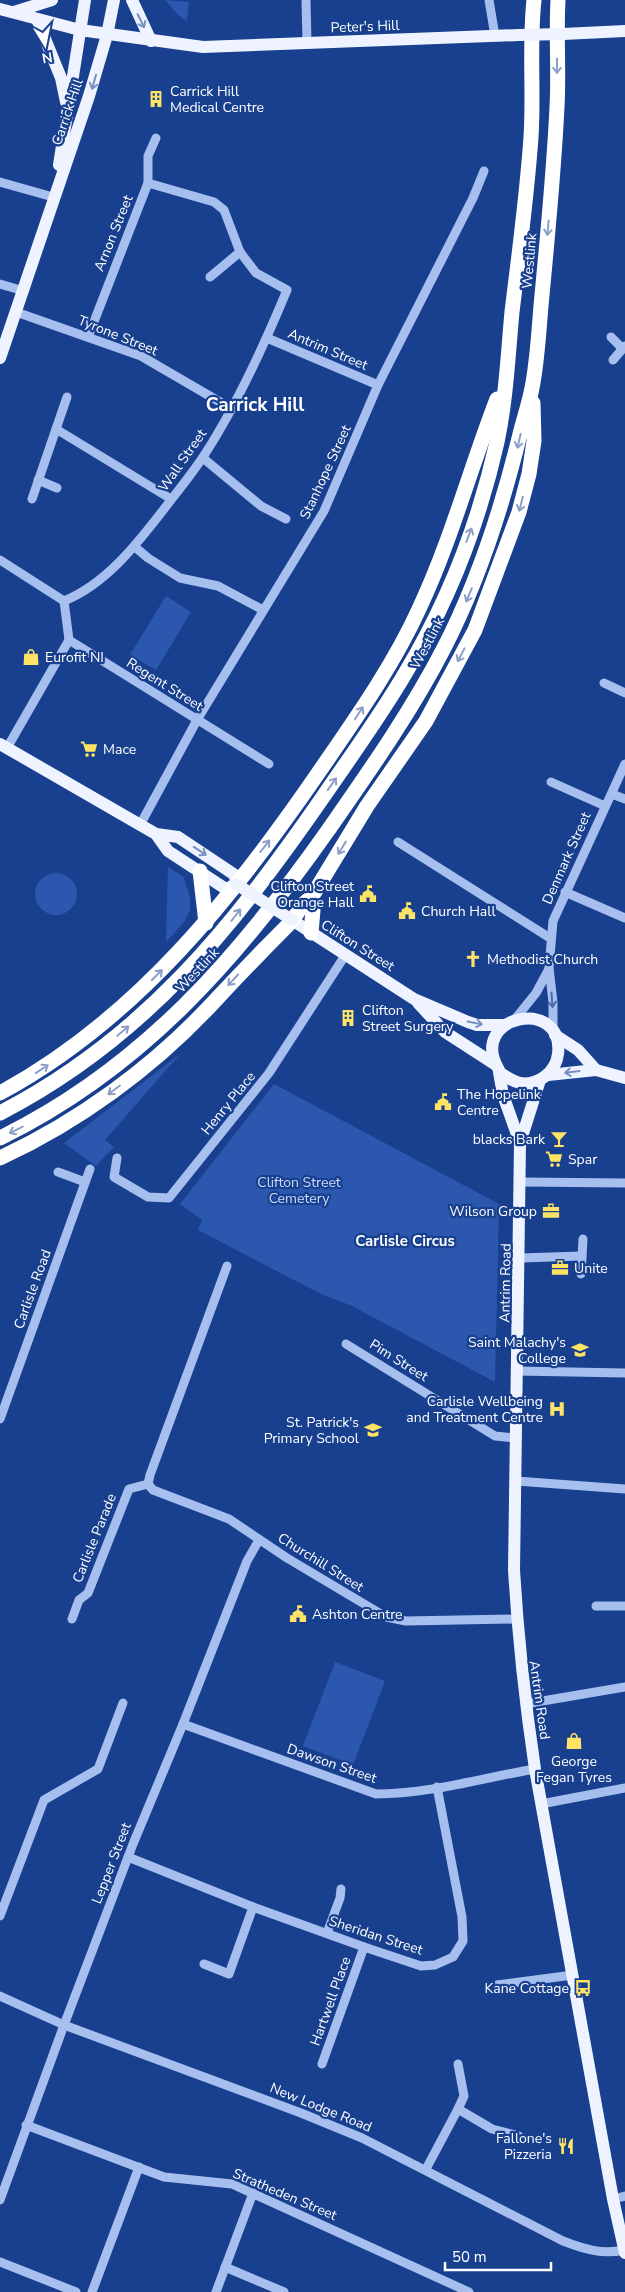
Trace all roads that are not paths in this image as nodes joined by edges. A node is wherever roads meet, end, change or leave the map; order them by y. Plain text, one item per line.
1 (52, 0) edge
2 (85, 0) edge
3 (114, 0) edge
4 (132, 0) edge
5 (306, 0) edge
6 (490, 0) edge
7 (534, 0) edge
8 (558, 0) edge
9 (0, 9) edge
10 (14, 12) junction
11 (37, 19) junction
12 (80, 30) junction
13 (625, 31) edge
14 (107, 35) junction
15 (495, 36) junction
16 (151, 41) junction
17 (306, 44) junction
18 (68, 110) junction
19 (156, 138) dead end
20 (484, 171) dead end
21 (0, 182) edge
22 (148, 184) junction
23 (53, 198) junction
24 (240, 252) junction
25 (210, 276) dead end
26 (0, 284) edge
27 (24, 291) junction
28 (16, 312) junction
29 (88, 337) junction
30 (611, 337) dead end
31 (267, 338) junction
32 (624, 348) edge
33 (0, 358) edge
34 (613, 360) dead end
35 (505, 379) junction
36 (378, 385) junction
37 (533, 387) junction
38 (67, 397) dead end
39 (232, 409) junction
40 (56, 429) junction
41 (202, 458) junction
42 (38, 480) junction
43 (56, 488) dead end
44 (32, 499) dead end
45 (171, 499) junction
46 (286, 519) dead end
47 (135, 547) junction
48 (0, 560) edge
49 (64, 601) junction
50 (263, 610) junction
51 (68, 640) junction
52 (604, 683) dead end
53 (625, 693) edge
54 (197, 720) junction
55 (2, 746) edge
56 (269, 764) dead end
57 (625, 764) edge
58 (551, 782) dead end
59 (612, 794) junction
60 (625, 799) edge
61 (605, 806) junction
62 (140, 825) junction
63 (156, 834) junction
64 (398, 842) dead end
65 (200, 871) junction
66 (236, 884) junction
67 (564, 892) junction
68 (311, 898) junction
69 (625, 918) edge
70 (292, 920) junction
71 (206, 923) junction
72 (311, 933) junction
73 (550, 938) junction
74 (346, 954) junction
75 (549, 968) junction
76 (414, 999) junction
77 (510, 1022) junction
78 (554, 1033) junction
79 (498, 1068) junction
80 (596, 1070) junction
81 (544, 1078) junction
82 (625, 1078) edge
83 (0, 1093) edge
84 (0, 1113) edge
85 (0, 1138) edge
86 (520, 1143) junction
87 (0, 1158) edge
88 (117, 1158) dead end
89 (90, 1169) dead end
90 (58, 1172) dead end
91 (85, 1182) junction
92 (521, 1182) junction
93 (625, 1183) edge
94 (582, 1239) dead end
95 (582, 1256) junction
96 (520, 1258) junction
97 (227, 1266) dead end
98 (581, 1274) dead end
99 (346, 1344) dead end
100 (517, 1371) junction
101 (625, 1373) edge
102 (0, 1419) edge
103 (516, 1438) junction
104 (516, 1481) junction
105 (148, 1484) junction
106 (625, 1490) edge
107 (259, 1540) junction
108 (596, 1606) dead end
109 (625, 1606) edge
110 (72, 1619) dead end
111 (516, 1619) junction
112 (625, 1687) edge
113 (123, 1703) dead end
114 (525, 1704) junction
115 (184, 1724) junction
116 (535, 1769) junction
117 (437, 1787) junction
118 (625, 1788) edge
119 (541, 1804) junction
120 (128, 1857) junction
121 (341, 1889) dead end
122 (253, 1907) junction
123 (0, 1916) edge
124 (327, 1933) junction
125 (364, 1947) junction
126 (204, 1964) dead end
127 (573, 1975) junction
128 (497, 1986) dead end
129 (0, 1996) edge
130 (64, 2025) junction
131 (322, 2064) dead end
132 (458, 2064) dead end
133 (458, 2109) junction
134 (26, 2125) junction
135 (519, 2136) dead end
136 (139, 2167) junction
137 (426, 2169) junction
138 (252, 2192) junction
139 (1, 2195) edge
140 (619, 2198) edge
141 (625, 2252) edge
142 (0, 2262) edge
143 (225, 2267) junction
144 (76, 2292) edge
145 (92, 2292) edge
146 (216, 2292) edge
147 (284, 2292) edge
148 (470, 2292) edge

1 - 10 main road
2 - 12 main road, Carrick Hill
3 - 14 main road, Carrick Hill
4 -> 16 main road
5 - 17 street
6 - 15 street
7 - 35 highway, Westlink
8 -> 37 highway, Westlink
9 - 10 main road, Peter's Hill
10 - 11 main road, Peter's Hill
11 - 12 main road, Peter's Hill
11 - 18 main road
12 - 14 main road, Peter's Hill
12 - 18 main road, Carrick Hill
13 - 15 main road, Peter's Hill, bridge
14 - 16 main road, Peter's Hill
14 -> 23 main road, Carrick Hill
15 - 17 main road, Peter's Hill
16 - 17 main road, Peter's Hill
18 - 23 main road, Carrick Hill
19 - 22 street, Arnon Street
20 - 36 street, Stanhope Street
21 - 23 street
22 - 24 street
22 - 29 street, Arnon Street
23 - 27 main road, Carrick Hill
24 - 25 street
24 - 31 street, Wall Street
26 - 27 street
27 - 28 main road, Carrick Hill
28 - 29 street, Tyrone Street
28 - 33 main road, Carrick Hill
29 - 39 street, Tyrone Street
30 - 32 street
31 - 36 street, Antrim Street
31 - 39 street, Wall Street
32 - 34 street
66 -> 35 highway
84 -> 35 highway, Westlink
36 - 50 street, Stanhope Street
37 -> 68 highway
37 -> 85 highway, Westlink
38 - 40 street
39 - 41 street, Wall Street
40 - 42 street
40 - 45 street
41 - 45 street, Wall Street
41 - 46 street
42 - 43 street
42 - 44 street
45 - 47 street, Wall Street
47 - 49 street, Wall Street
47 - 50 street
48 - 49 street
49 - 51 street
50 - 54 street, Stanhope Street
51 - 54 street, Regent Street
51 - 55 street
52 - 53 street
54 - 56 street, Regent Street
54 - 62 street, Stanhope Street
55 - 62 main road, Clifton Street
57 - 59 street, Denmark Street
58 - 61 street
59 - 60 street
59 - 61 street, Denmark Street
61 - 67 street, Denmark Street
62 - 63 main road, Clifton Street
63 - 65 main road, Clifton Street
63 -> 66 main road, Clifton Street
64 - 73 street
65 - 66 main road, Clifton Street
65 - 71 highway
66 - 70 main road, Clifton Street, bridge
66 - 71 highway
67 - 69 street
67 - 73 street, Denmark Street
68 - 70 highway
68 - 72 highway
70 - 72 main road, Clifton Street
70 -> 87 highway
83 -> 71 highway
72 - 74 main road, Clifton Street
73 - 75 street, Denmark Street
74 - 76 main road, Clifton Street
74 - 88 street, Henry Place
75 - 77 street, Denmark Street
75 -> 78 street, Denmark Street
76 -> 77 main road, Clifton Street
76 - 79 main road, Clifton Street
77 - 78 main road
77 - 79 main road
78 - 80 main road
78 - 81 main road
79 - 81 main road
79 - 86 main road, Antrim Road
80 -> 81 main road
80 - 82 main road
81 - 86 main road, Antrim Road
86 - 92 main road, Antrim Road
89 - 91 street, Carlisle Road
90 - 91 street
91 - 102 street, Carlisle Road
92 - 93 street
92 - 96 main road, Antrim Road
94 - 95 street
95 - 96 street
95 - 98 street
96 - 100 main road, Antrim Road
97 - 105 street
99 - 103 street, Pim Street
100 - 101 street
100 - 103 main road, Antrim Road
103 - 104 main road, Antrim Road
104 - 106 street
104 - 111 main road, Antrim Road
105 - 107 street
105 - 110 street, Carlisle Parade
107 - 111 street, Churchill Street
107 - 115 street, Lepper Street
108 - 109 street
111 - 114 main road, Antrim Road
112 - 114 street
113 - 123 street
114 - 116 main road, Antrim Road
115 - 117 street, Dawson Street
115 - 120 street, Lepper Street
116 - 117 street, Dawson Street
116 - 119 main road, Antrim Road
117 - 125 street, Sheridan Street
118 - 119 street
119 - 127 main road, Antrim Road
120 - 122 street, Sheridan Street
120 - 130 street, Lepper Street
121 - 124 street
122 - 124 street, Sheridan Street
122 - 126 street
124 - 125 street, Sheridan Street
125 - 131 street, Hartwell Place
127 - 128 street
127 - 140 main road, Antrim Road
129 - 130 street, New Lodge Road
130 - 134 street, Lepper Street
130 - 137 street, New Lodge Road
132 - 133 street
133 - 135 street
133 - 137 street
134 - 136 street, Stratheden Street
134 - 139 street, Lepper Street
136 - 138 street, Stratheden Street
136 - 145 street
137 - 141 street, New Lodge Road
138 - 143 street
138 - 148 street, Stratheden Street
140 - 141 main road, Antrim Road
142 - 144 street
143 - 146 street
143 - 147 street

